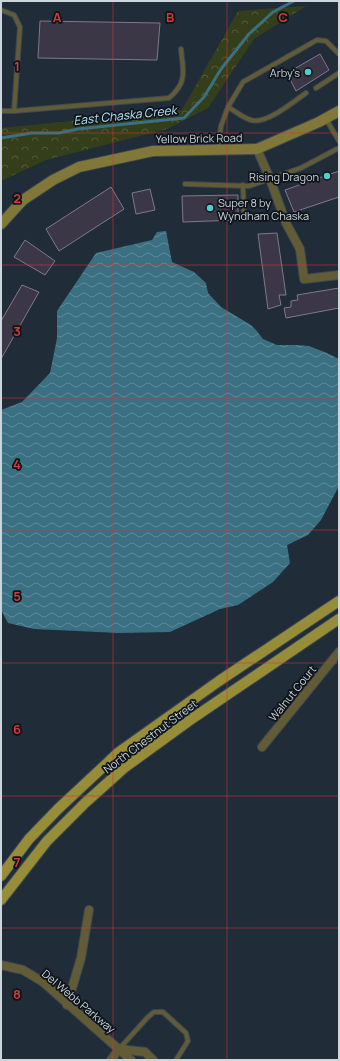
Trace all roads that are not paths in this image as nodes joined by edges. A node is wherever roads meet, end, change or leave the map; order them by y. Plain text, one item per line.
1 (1, 10) edge
2 (181, 49) dead end
3 (339, 54) edge
4 (339, 73) edge
5 (316, 88) dead end
6 (306, 93) dead end
7 (228, 107) junction
8 (1, 111) edge
9 (14, 111) junction
10 (339, 111) edge
11 (325, 118) junction
12 (339, 141) edge
13 (257, 148) junction
14 (339, 148) edge
15 (218, 149) junction
16 (270, 179) junction
17 (185, 184) dead end
18 (243, 185) junction
19 (244, 218) dead end
20 (1, 224) edge
21 (339, 275) edge
22 (339, 601) edge
23 (339, 619) edge
24 (339, 652) edge
25 (262, 747) dead end
26 (1, 876) edge
27 (1, 900) edge
28 (89, 910) dead end
29 (1, 965) edge
30 (68, 1004) junction
31 (119, 1049) junction
32 (111, 1060) edge
33 (131, 1060) edge
34 (152, 1060) edge
35 (176, 1060) edge

1 - 9 lane
2 - 9 lane
3 - 7 lane
4 - 5 lane
6 - 7 lane
7 - 15 lane
8 - 9 lane
10 - 11 street, Yellow Brick Road
11 - 12 lane
11 - 13 street, Yellow Brick Road
13 - 15 street, Yellow Brick Road
13 - 16 street
14 - 16 lane
15 - 20 street, Yellow Brick Road
16 - 18 lane
16 - 21 street
17 - 18 lane
18 - 19 lane
22 - 26 main road, North Chestnut Street
23 - 27 main road, North Chestnut Street
24 - 25 street, Walnut Court
28 - 30 street
29 - 30 street, Del Webb Parkway
30 - 31 street, Del Webb Parkway
31 - 32 street
31 - 33 street, Del Webb Parkway
31 - 34 street
31 - 35 lane

